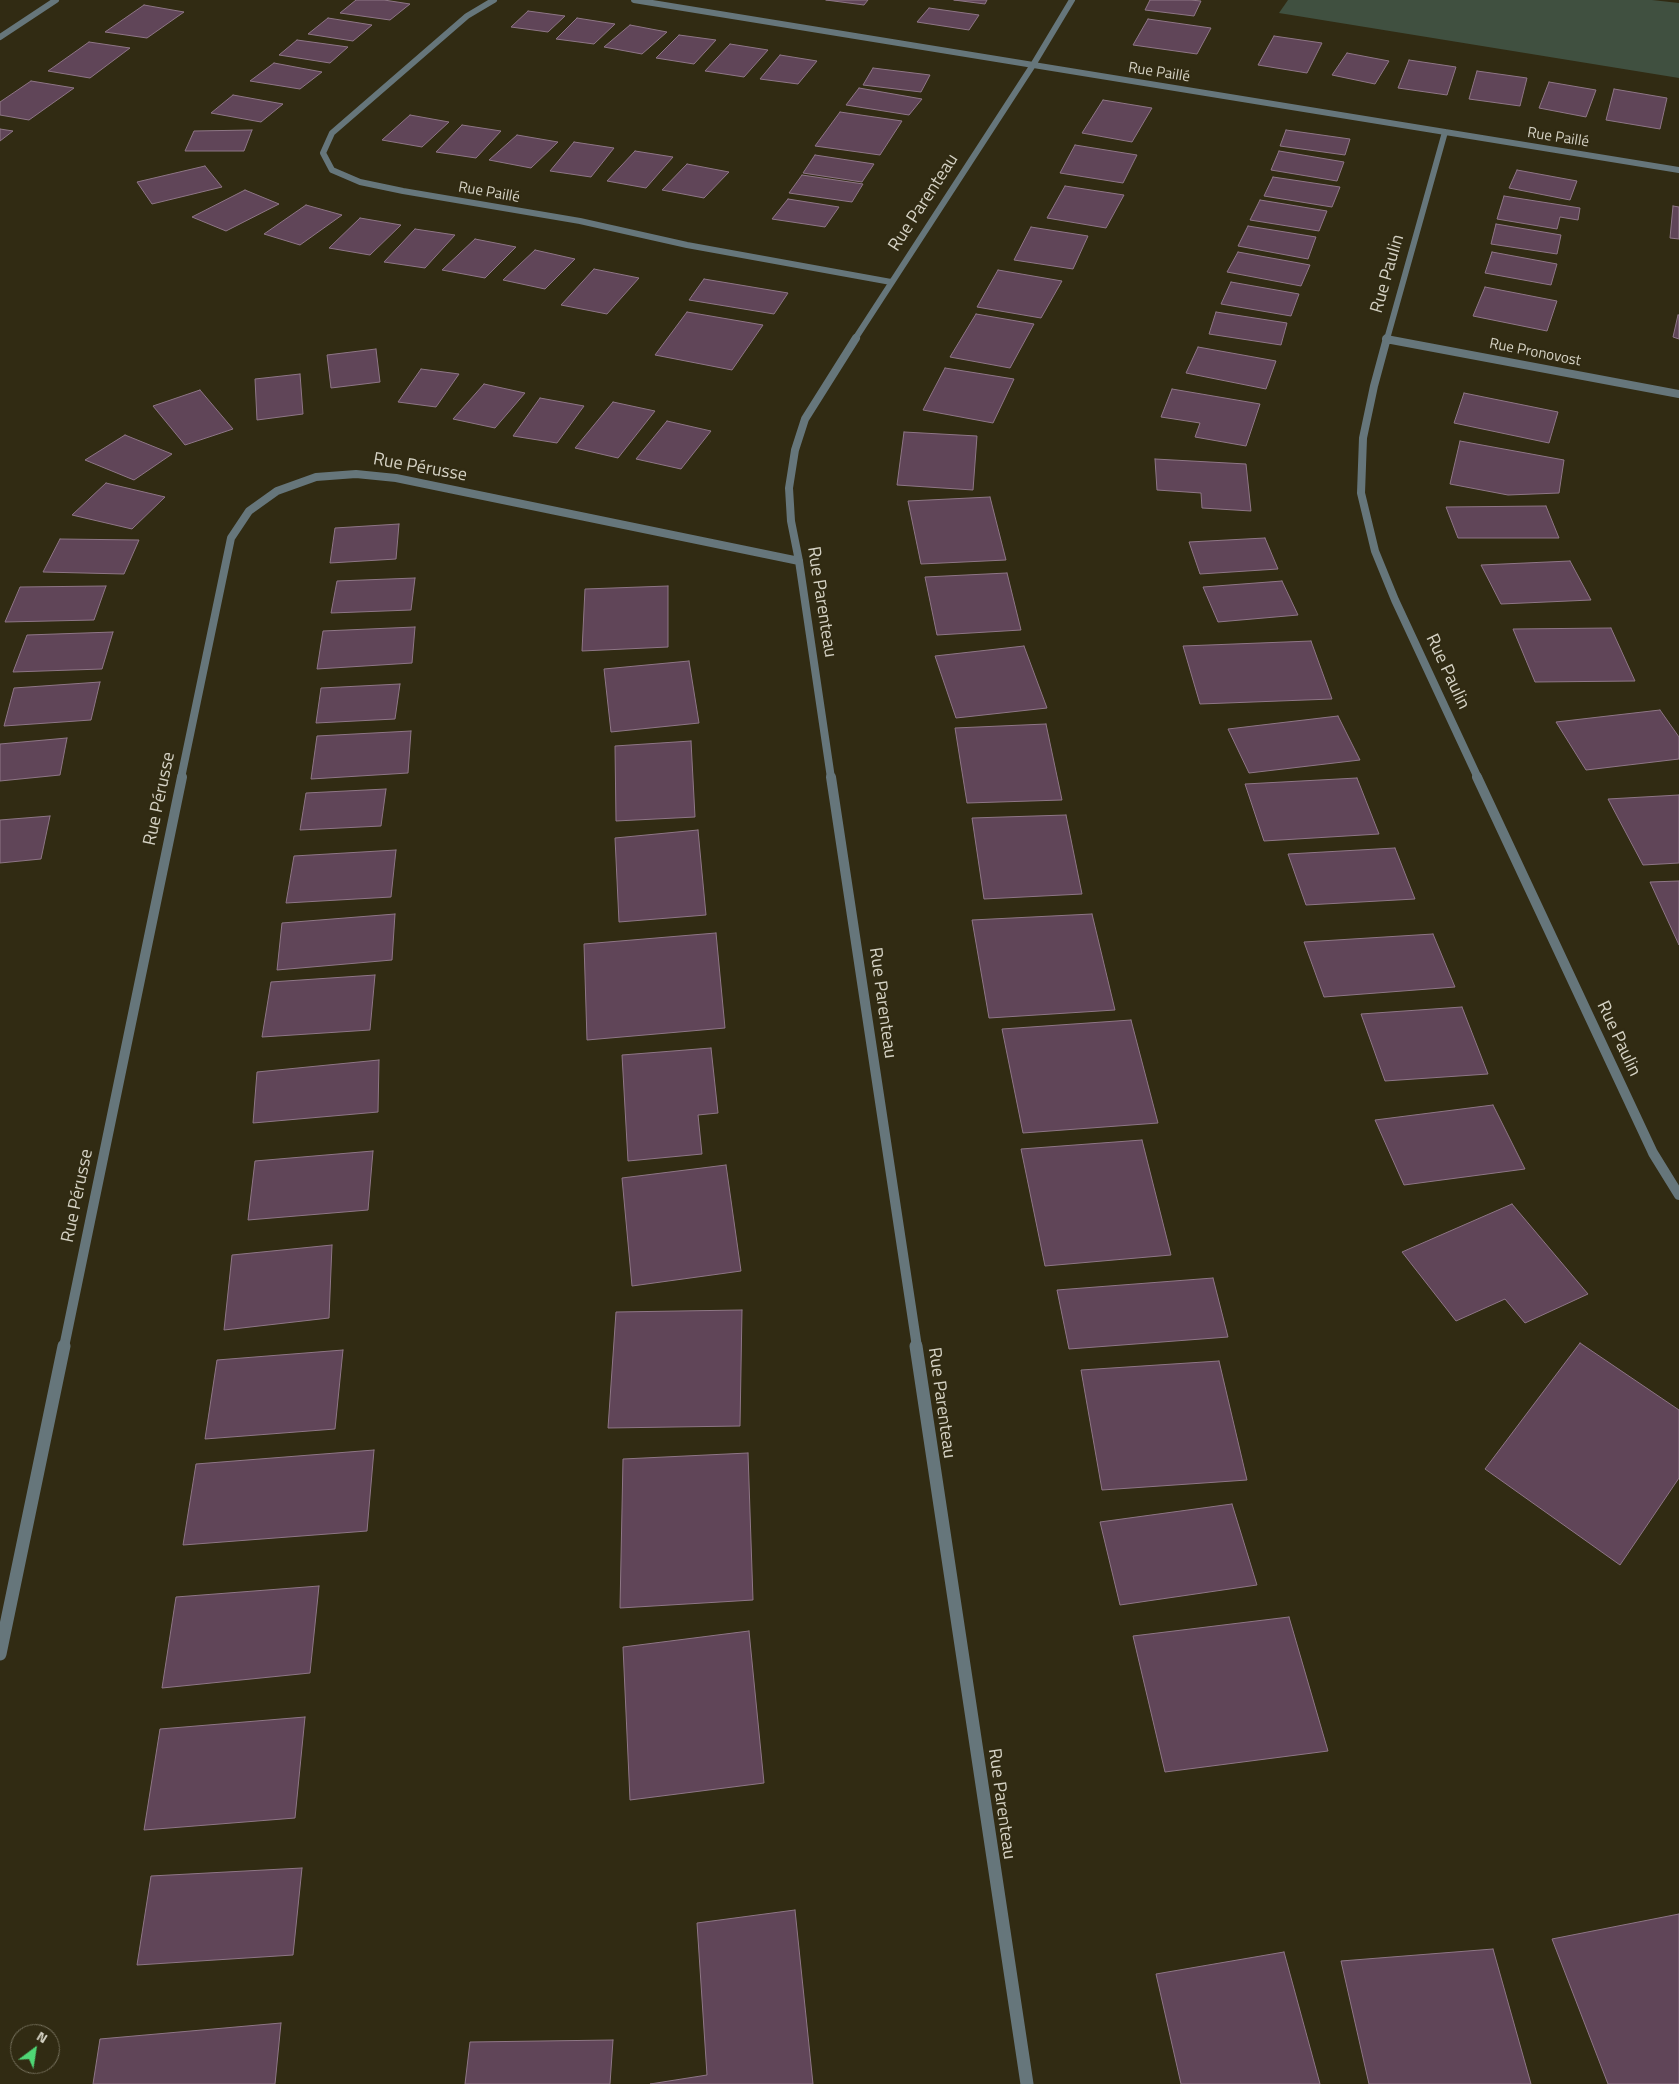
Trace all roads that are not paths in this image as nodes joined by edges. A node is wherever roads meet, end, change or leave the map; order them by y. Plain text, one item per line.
1 (56, 0) edge
2 (494, 0) edge
3 (634, 0) edge
4 (1072, 0) edge
5 (0, 37) edge
6 (1033, 65) junction
7 (1445, 132) junction
8 (1679, 170) edge
9 (891, 282) junction
10 (1386, 339) junction
11 (1679, 394) edge
12 (799, 561) junction
13 (1679, 1195) edge
14 (0, 1654) edge
15 (1026, 2084) edge

1 - 5 street
2 - 9 street, Rue Paillé
3 - 6 street, Rue Paillé
4 - 6 street, Rue Parenteau
6 - 7 street, Rue Paillé
6 - 9 street, Rue Parenteau
7 - 8 street, Rue Paillé
7 - 10 street, Rue Paulin
9 - 12 street, Rue Parenteau
10 - 11 street, Rue Pronovost
10 - 13 street, Rue Paulin
12 - 14 street, Rue Pérusse
12 - 15 street, Rue Parenteau

